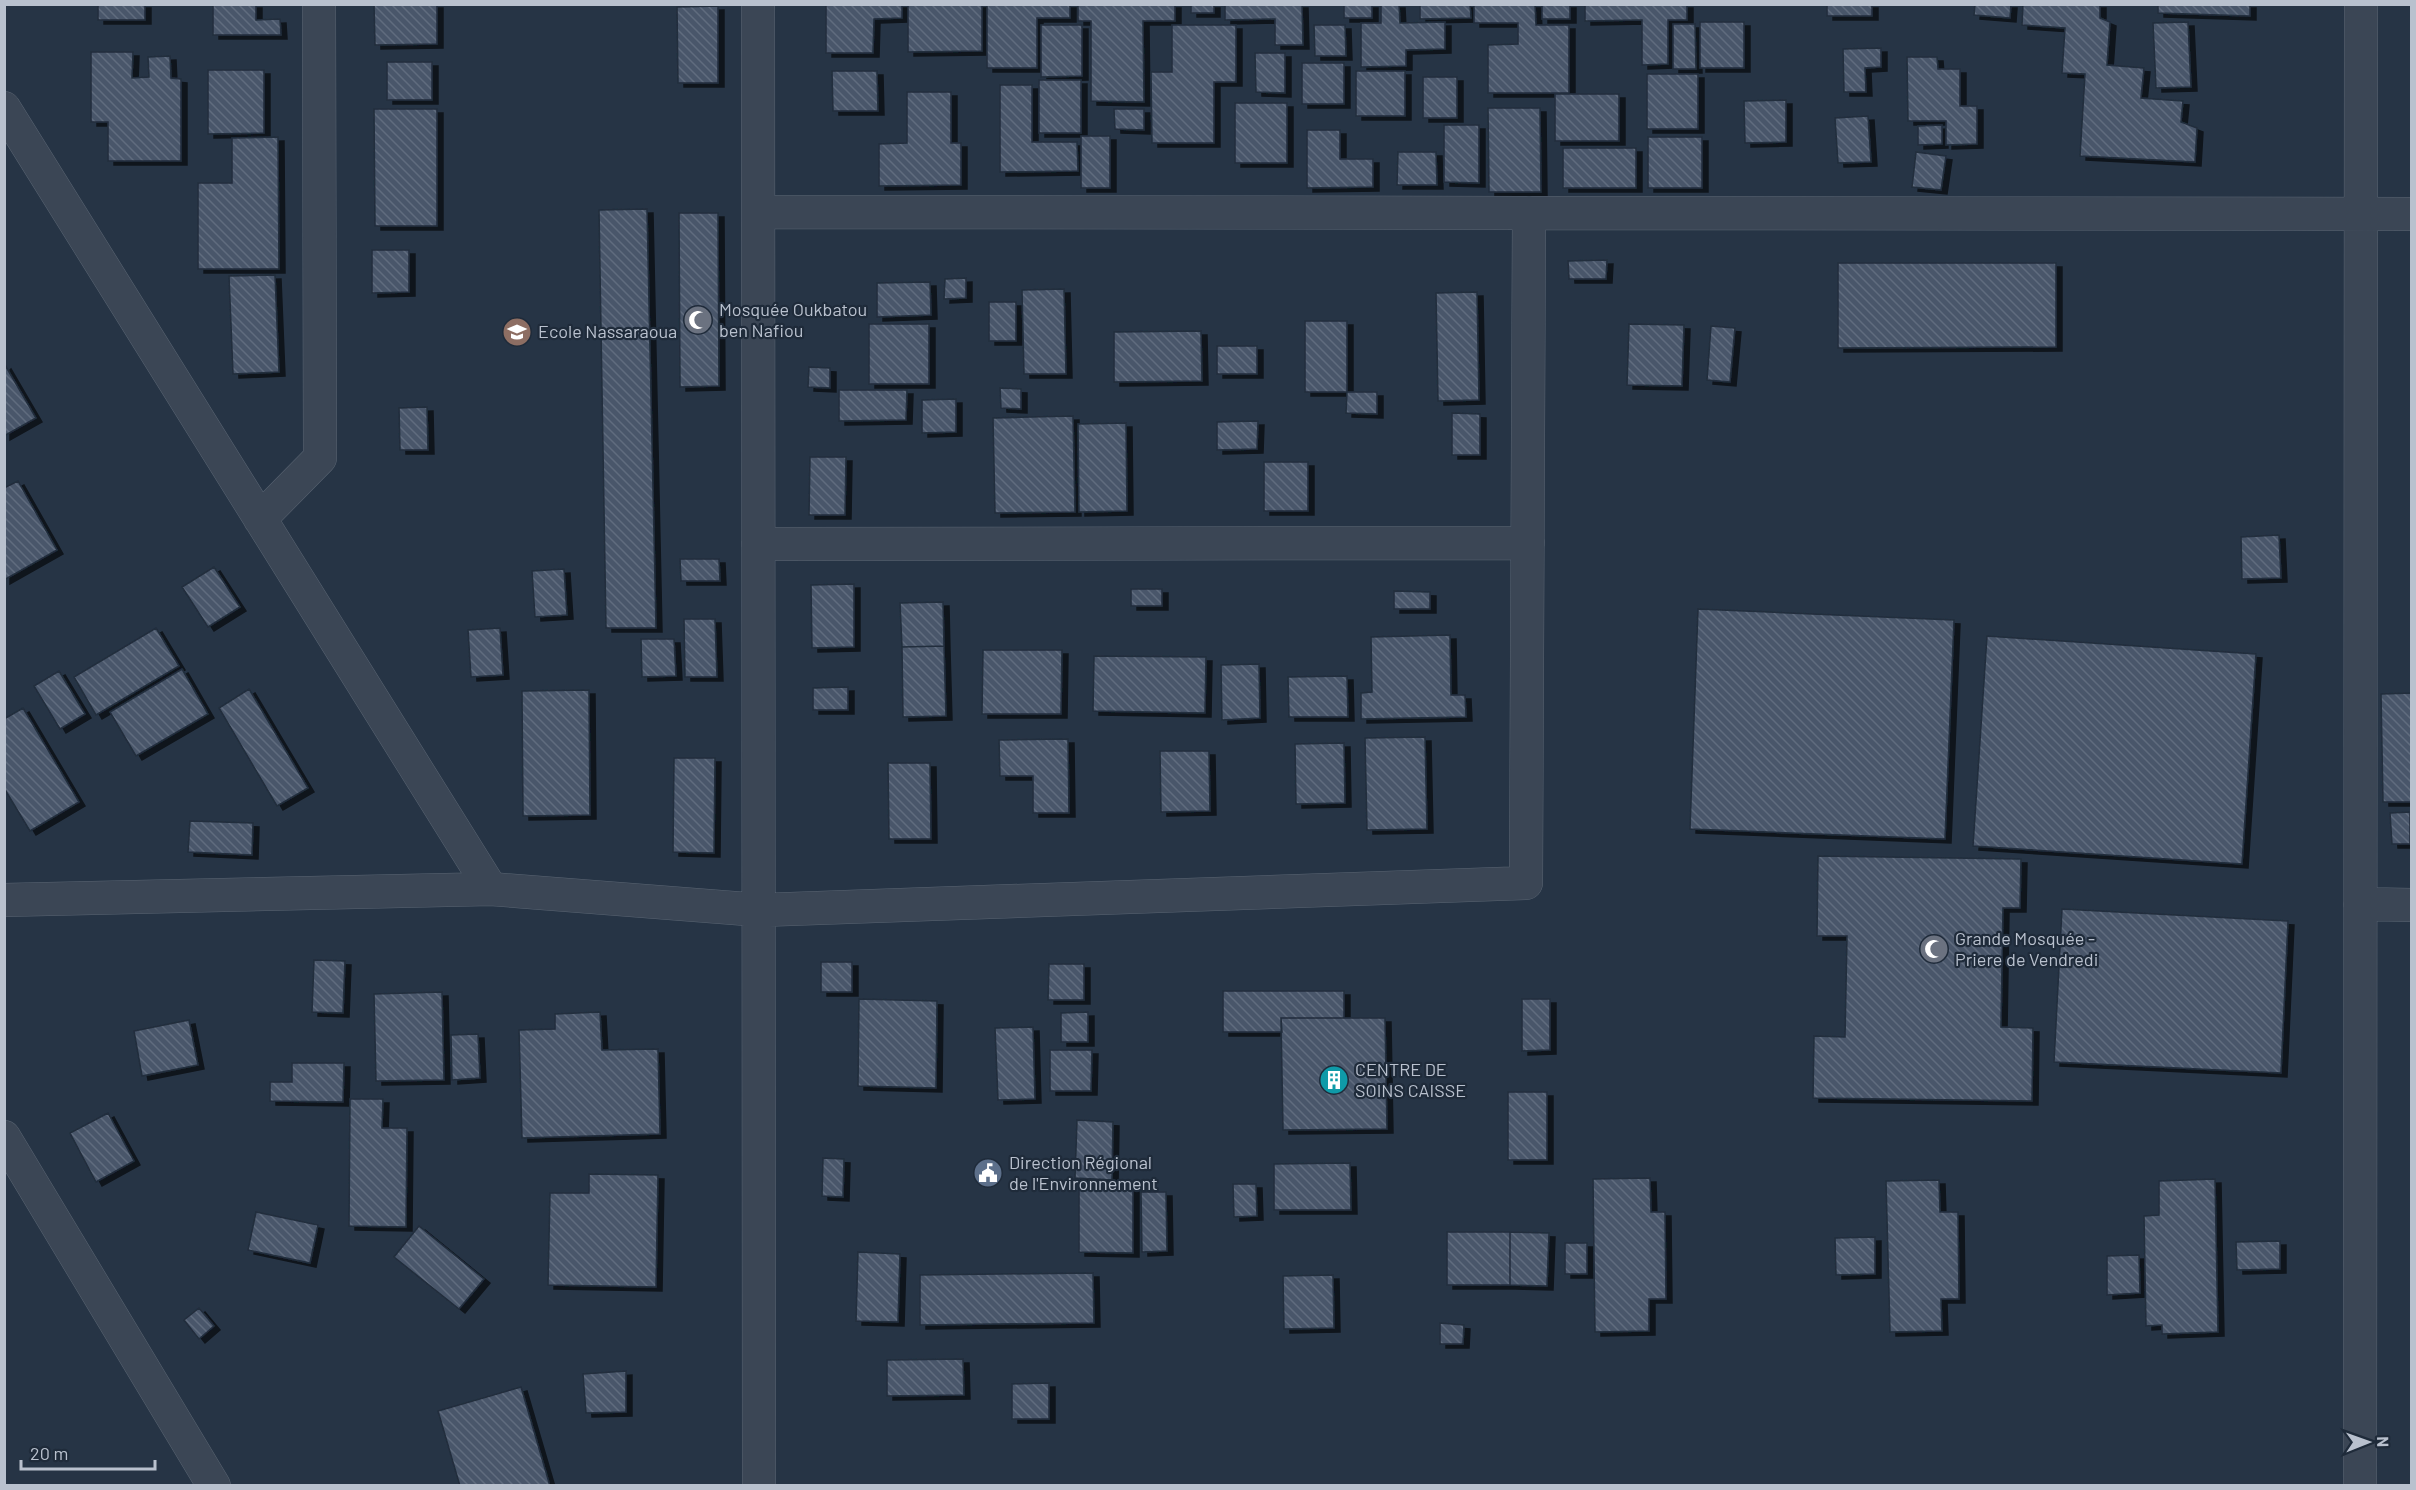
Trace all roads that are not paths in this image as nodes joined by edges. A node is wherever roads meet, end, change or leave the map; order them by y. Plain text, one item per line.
1 (319, 4) edge
2 (758, 4) edge
3 (2361, 4) edge
4 (4, 108) edge
5 (759, 212) junction
6 (1529, 213) junction
7 (2361, 214) junction
8 (2412, 214) edge
9 (260, 519) junction
10 (1528, 543) junction
11 (758, 544) junction
12 (491, 889) junction
13 (4, 900) edge
14 (2360, 904) junction
15 (2412, 904) edge
16 (759, 910) junction
17 (4, 1137) edge
18 (214, 1485) edge
19 (759, 1485) edge
20 (2361, 1485) edge

1 - 9 street
2 - 5 street
3 - 7 street
4 - 9 street
5 - 6 street
5 - 11 street
6 - 7 street
6 - 10 street
7 - 8 street
7 - 14 street
9 - 12 street
10 - 11 street
10 - 16 street
11 - 16 street
12 - 13 street
12 - 16 street
14 - 15 street
14 - 20 street
16 - 19 street
17 - 18 street

